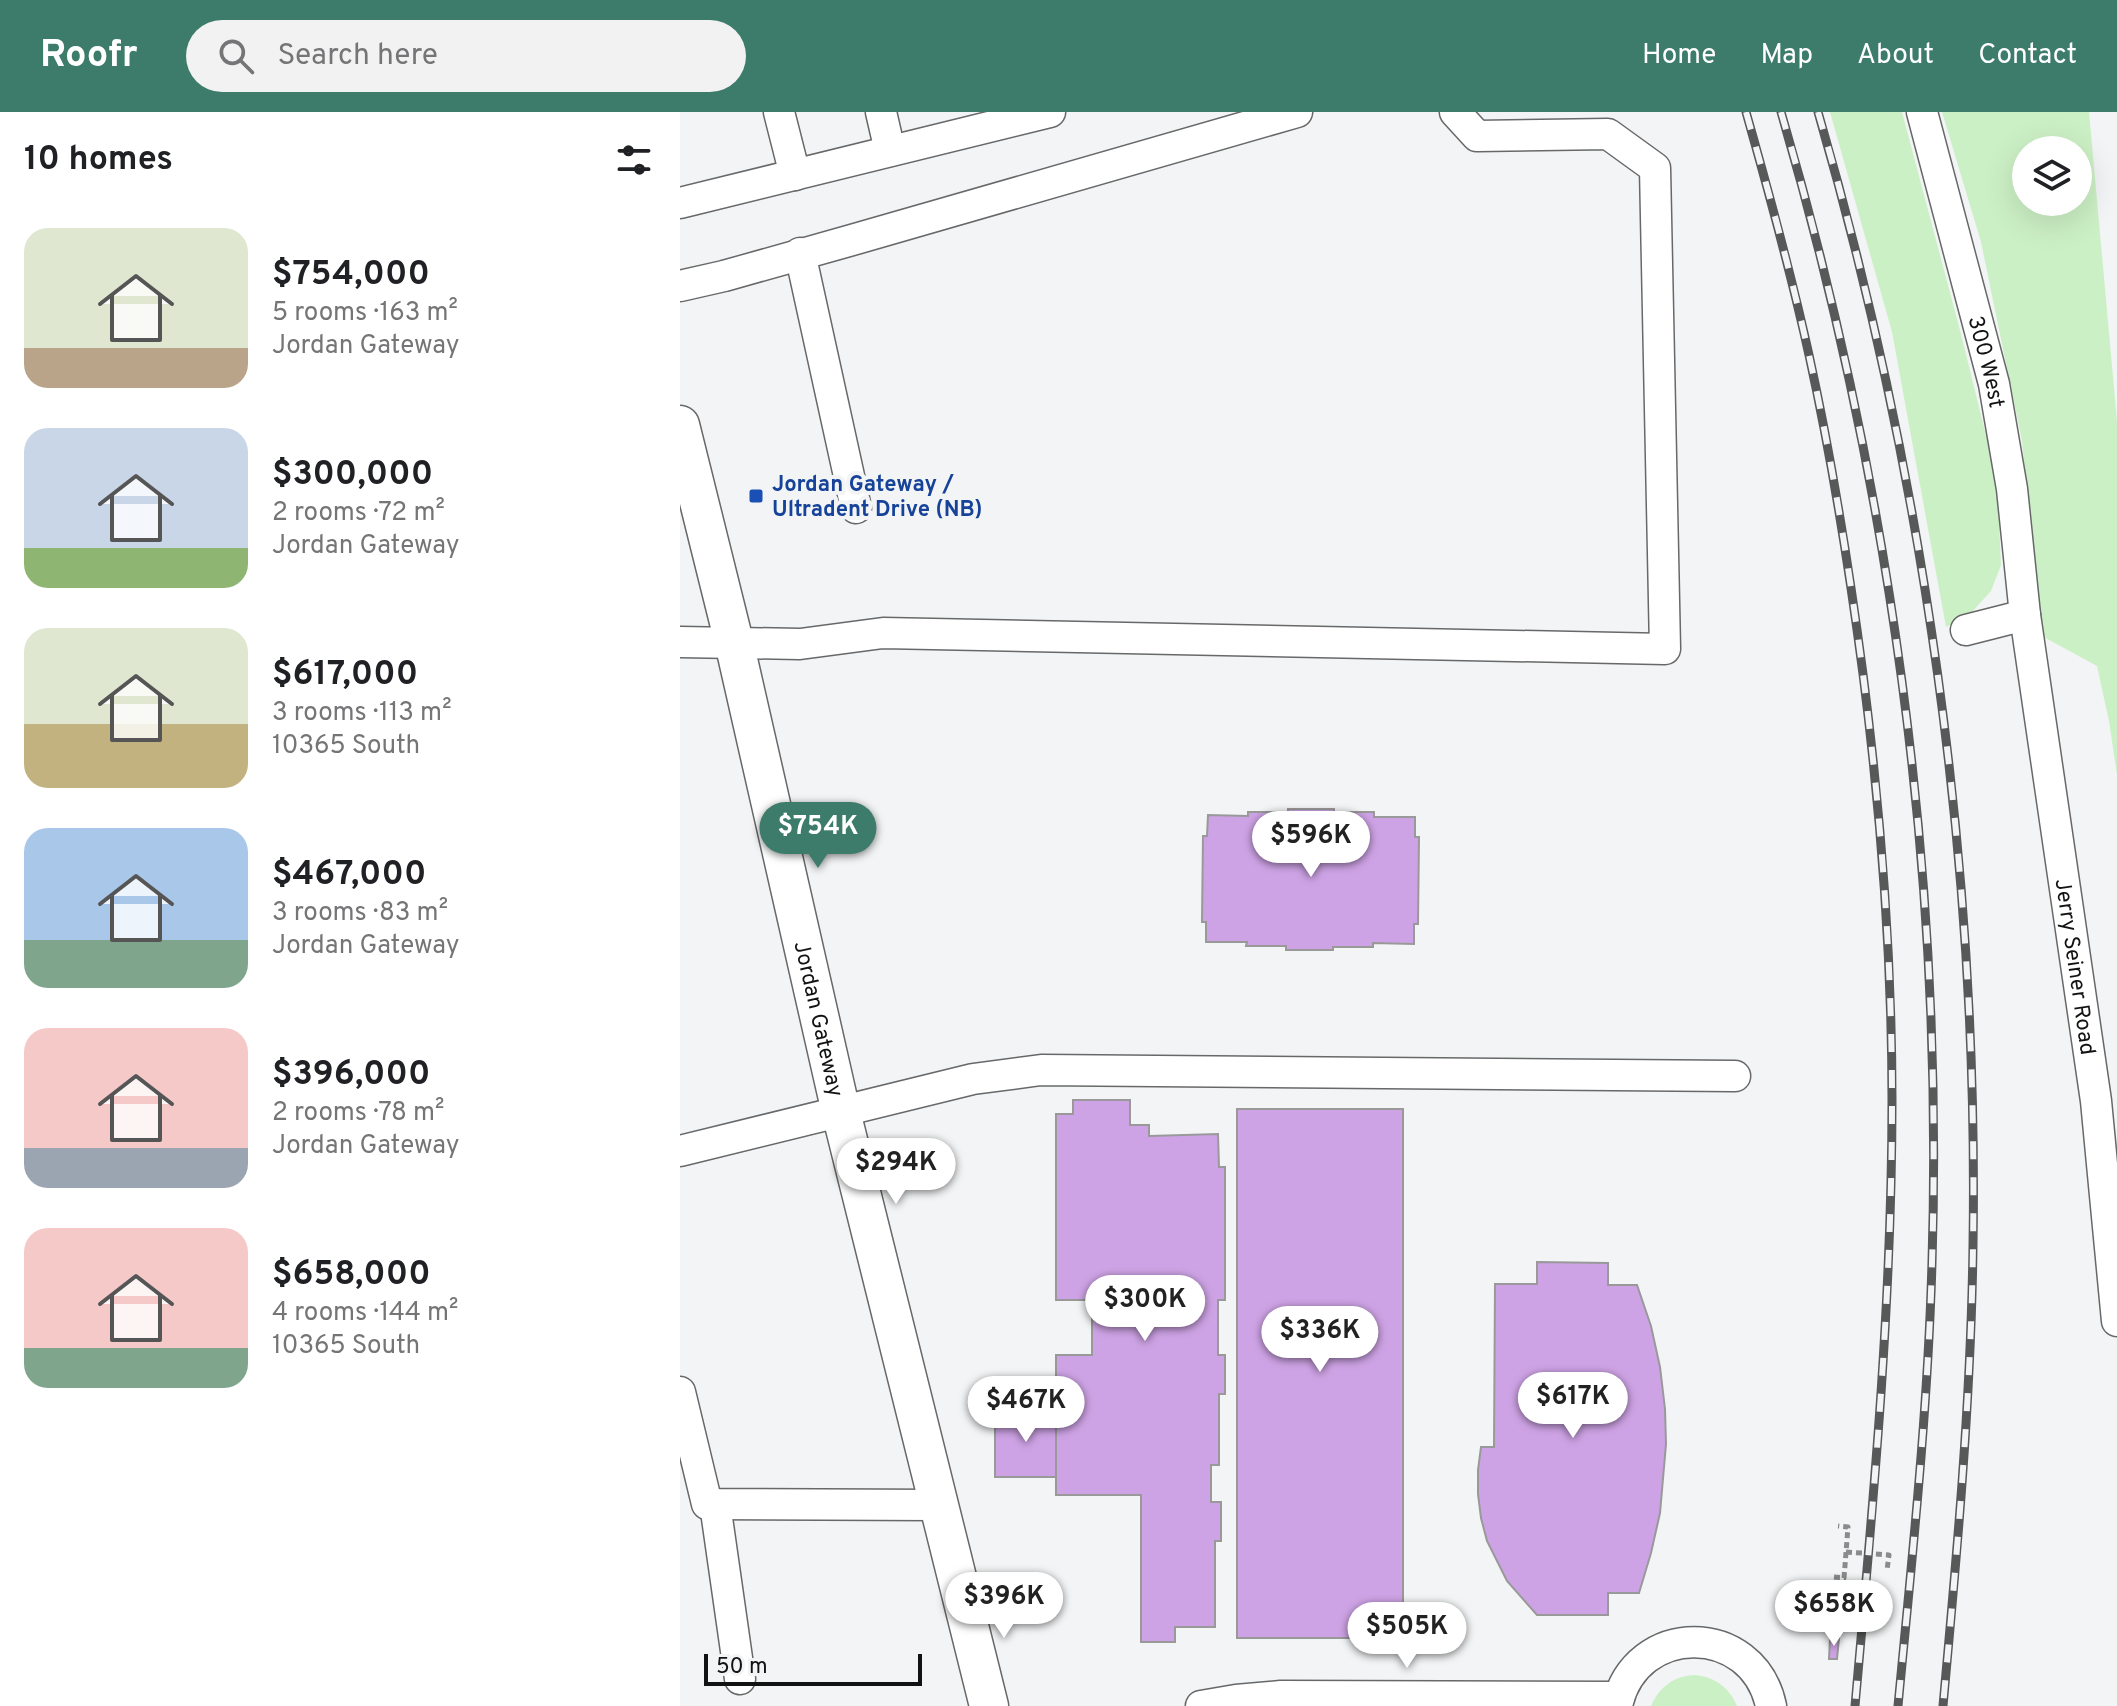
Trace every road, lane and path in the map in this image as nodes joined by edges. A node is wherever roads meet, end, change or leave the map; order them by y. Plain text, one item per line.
1 (779, 112) edge
2 (881, 112) edge
3 (1050, 112) edge
4 (1297, 112) edge
5 (1455, 112) edge
6 (1922, 112) edge
7 (890, 151) junction
8 (795, 175) junction
9 (680, 203) edge
10 (800, 253) junction
11 (680, 286) edge
12 (680, 425) edge
13 (856, 508) dead end
14 (2025, 615) junction
15 (1966, 630) dead end
16 (680, 642) edge
17 (734, 642) junction
18 (1735, 1076) dead end
19 (841, 1112) junction
20 (680, 1151) edge
21 (2117, 1321) edge
22 (680, 1392) edge
23 (715, 1504) junction
24 (937, 1505) junction
25 (1838, 1526) dead end
26 (1846, 1552) junction
27 (1887, 1570) dead end
28 (1834, 1577) dead end
29 (740, 1679) dead end
30 (1618, 1702) edge
31 (989, 1706) edge
32 (1201, 1706) edge
33 (1771, 1706) edge

1 - 8 street
2 - 7 street
3 - 7 street
4 - 10 street
5 - 17 street
6 - 14 street, 300 West
7 - 8 street
8 - 9 street
10 - 11 street
10 - 13 street
12 - 17 main road, Jordan Gateway
14 - 15 street
14 - 21 street, Jerry Seiner Road
16 - 17 street
17 - 19 main road, Jordan Gateway
18 - 19 street
19 - 20 street
19 - 24 main road, Jordan Gateway
22 - 23 street
23 - 24 street
23 - 29 street
24 - 31 main road, Jordan Gateway
25 - 26 path
26 - 27 path
26 - 28 path
30 - 32 street
30 - 33 street

